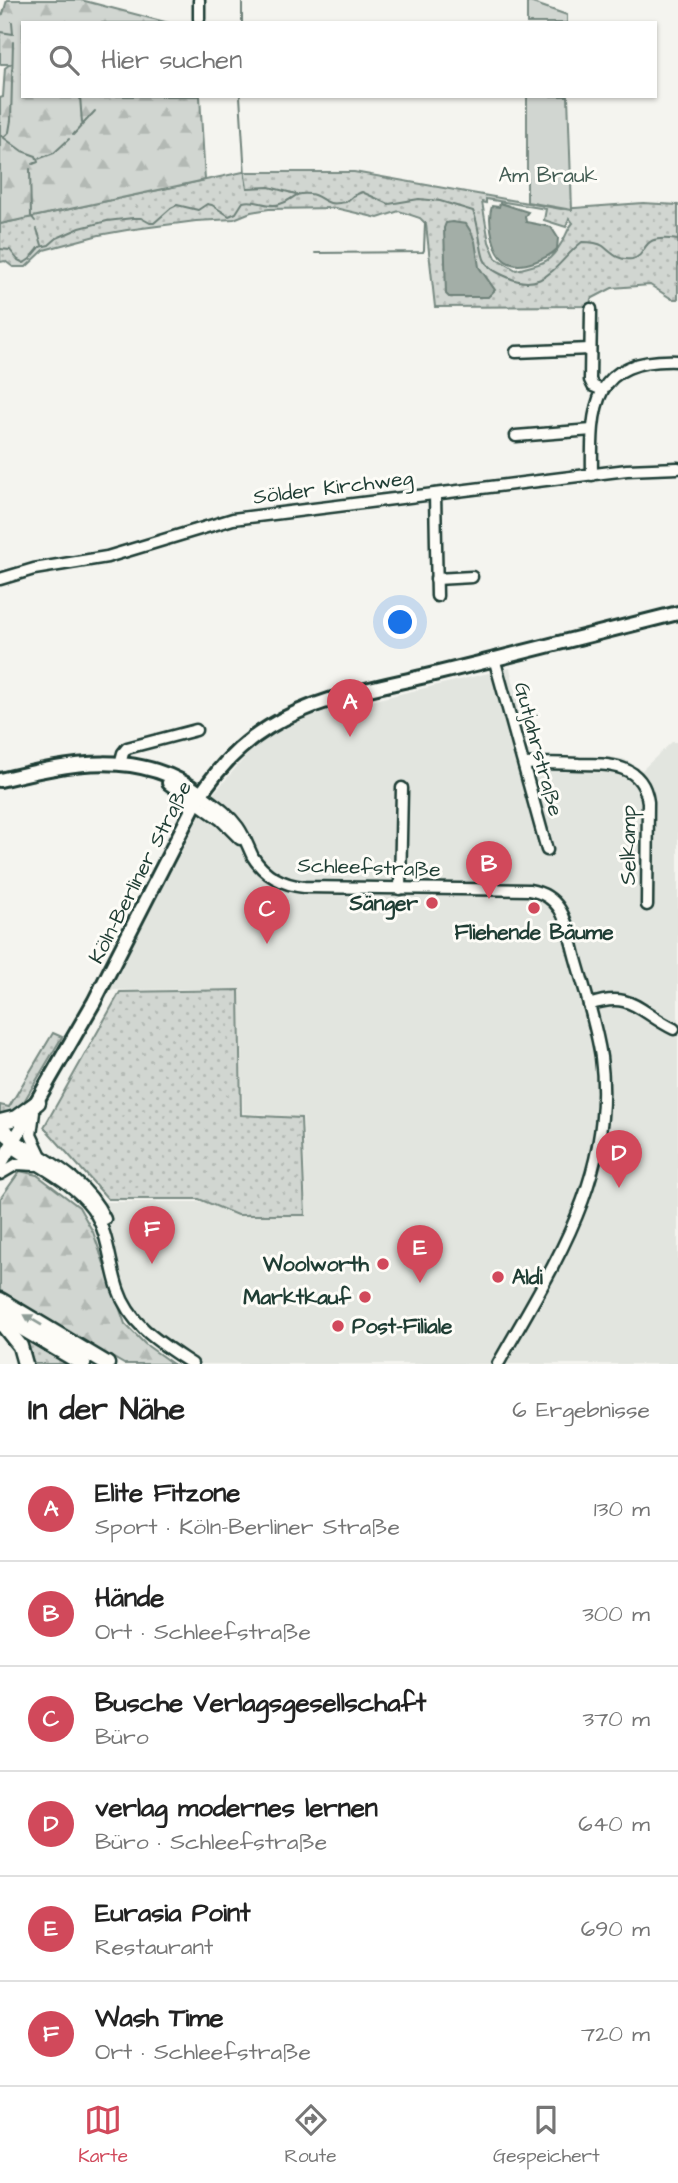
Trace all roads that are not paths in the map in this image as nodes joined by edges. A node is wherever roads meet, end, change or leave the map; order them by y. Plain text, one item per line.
1 (199, 0) edge
2 (199, 19) dead end
3 (592, 309) dead end
4 (590, 349) junction
5 (516, 352) dead end
6 (678, 361) edge
7 (601, 390) junction
8 (592, 430) junction
9 (516, 436) dead end
10 (678, 468) edge
11 (592, 475) junction
12 (435, 494) junction
13 (472, 577) dead end
14 (0, 579) edge
15 (436, 579) junction
16 (437, 597) dead end
17 (678, 613) edge
18 (494, 658) junction
19 (196, 730) dead end
20 (120, 764) junction
21 (524, 764) junction
22 (0, 780) edge
23 (402, 788) dead end
24 (198, 798) junction
25 (547, 850) dead end
26 (400, 888) junction
27 (648, 905) dead end
28 (589, 1005) junction
29 (674, 1029) dead end
30 (38, 1102) junction
31 (0, 1122) edge
32 (0, 1128) edge
33 (9, 1143) edge
34 (40, 1154) junction
35 (0, 1165) edge
36 (42, 1167) junction
37 (0, 1174) edge
38 (112, 1260) junction
39 (0, 1300) edge
40 (0, 1318) edge
41 (25, 1364) edge
42 (83, 1364) edge
43 (107, 1364) edge
44 (192, 1364) edge
45 (498, 1364) edge

1 - 2 street
3 - 4 street
4 - 5 street
4 - 7 street
6 - 7 street
7 - 8 street
8 - 9 street
8 - 11 street
10 - 11 street, Sölder Kirchweg
11 - 12 street, Sölder Kirchweg
12 - 14 street, Sölder Kirchweg
12 - 15 street
13 - 15 street
15 - 16 street
17 - 18 main road, Köln-Berliner Straße
18 - 21 street, Gutjahrstraße
18 - 24 main road, Köln-Berliner Straße
19 - 20 street
20 - 22 main road
20 - 24 main road
21 - 25 street, Gutjahrstraße
21 - 27 street, Selkamp
23 - 26 street
24 - 26 street, Schleefstraße
24 - 30 main road, Köln-Berliner Straße
26 - 28 street, Schleefstraße
28 - 29 street
28 - 45 street, Schleefstraße
30 - 31 highway
30 - 33 main road, Köln-Berliner Straße
30 - 34 street
32 - 33 highway
33 - 34 street
33 - 35 main road, Köln-Berliner Straße
33 - 36 street
34 - 38 street
36 - 37 street
36 - 38 street
38 - 44 street
43 -> 39 highway
40 - 41 highway
40 - 42 highway

